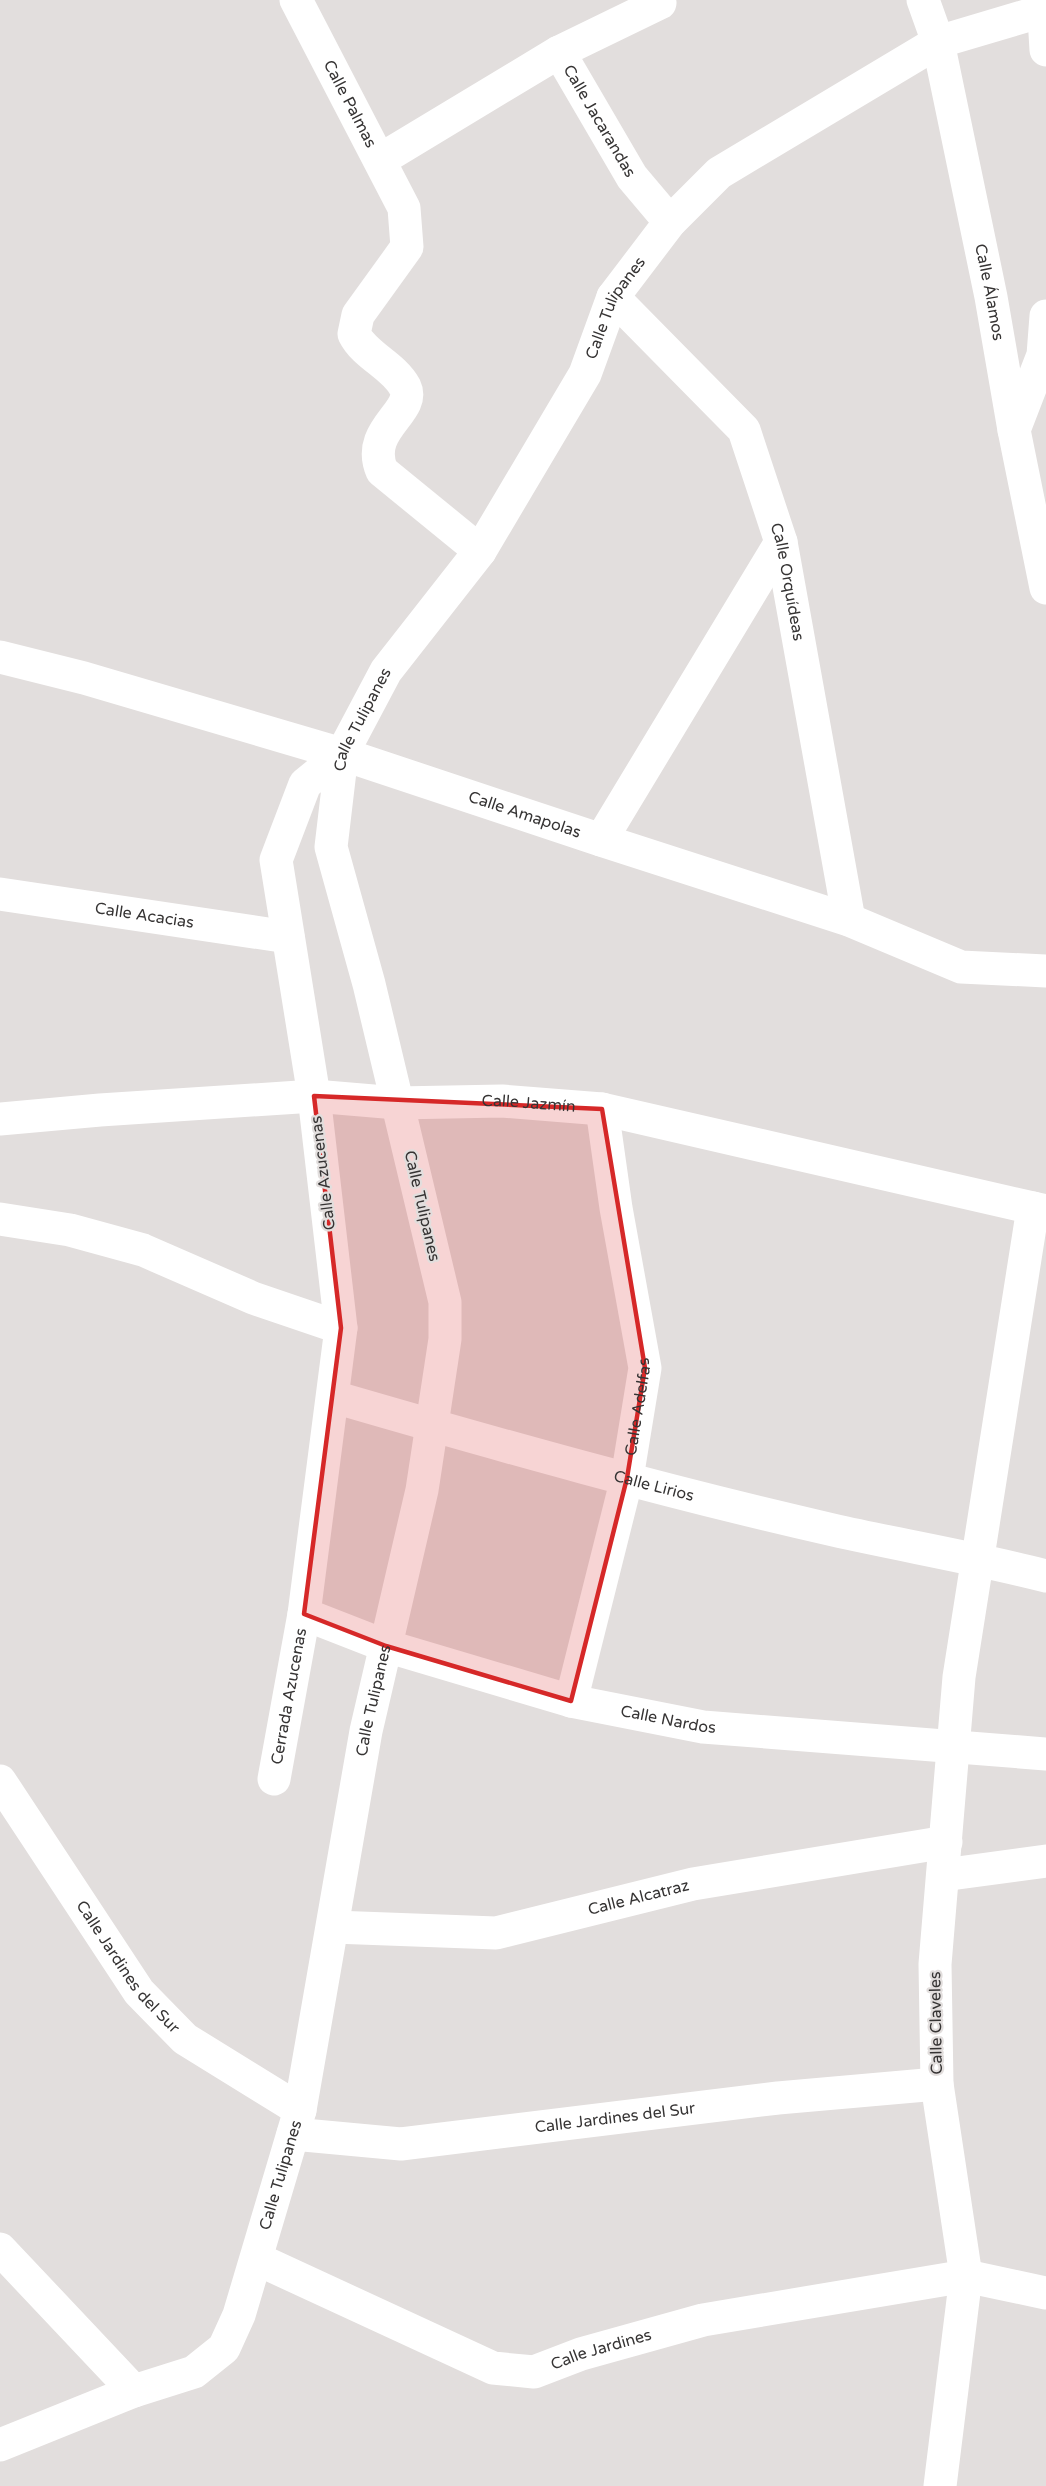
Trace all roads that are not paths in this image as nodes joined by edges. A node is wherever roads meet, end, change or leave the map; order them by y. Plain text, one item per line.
1 (296, 0) edge
2 (658, 0) edge
3 (923, 0) edge
4 (1044, 7) edge
5 (938, 42) junction
6 (1046, 50) edge
7 (559, 52) junction
8 (380, 160) junction
9 (670, 222) junction
10 (614, 297) junction
11 (1046, 316) edge
12 (1014, 430) junction
13 (781, 542) junction
14 (480, 551) junction
15 (1046, 588) edge
16 (0, 657) edge
17 (342, 754) junction
18 (601, 840) junction
19 (0, 894) edge
20 (849, 920) junction
21 (288, 937) junction
22 (1046, 972) edge
23 (314, 1096) junction
24 (397, 1103) junction
25 (602, 1108) junction
26 (0, 1119) edge
27 (1040, 1209) edge
28 (0, 1219) edge
29 (341, 1328) junction
30 (334, 1397) junction
31 (432, 1426) junction
32 (627, 1478) junction
33 (977, 1559) junction
34 (1046, 1576) edge
35 (304, 1614) junction
36 (386, 1646) junction
37 (571, 1701) junction
38 (953, 1746) junction
39 (1046, 1754) edge
40 (274, 1779) dead end
41 (0, 1781) edge
42 (946, 1842) junction
43 (1046, 1861) edge
44 (943, 1875) junction
45 (333, 1927) junction
46 (937, 2084) junction
47 (297, 2122) junction
48 (0, 2250) edge
49 (257, 2259) junction
50 (966, 2276) junction
51 (1046, 2294) edge
52 (134, 2391) junction
53 (0, 2445) edge
54 (940, 2486) edge

1 - 8 street, Calle Palmas
2 - 7 street, Calle Jacarandas
3 - 5 street, Calle Álamos
4 - 5 street, Calle Tulipanes
4 - 6 street
5 - 9 street, Calle Tulipanes
5 - 12 street, Calle Álamos
7 - 8 street
7 - 9 street, Calle Jacarandas
8 - 14 street, Calle Palmas
9 - 10 street, Calle Tulipanes
10 - 13 street, Calle Orquídeas
10 - 14 street, Calle Tulipanes
11 - 12 street
12 - 15 street, Calle Álamos
13 - 18 street
13 - 20 street, Calle Orquídeas
14 - 17 street, Calle Tulipanes
16 - 17 street, Calle Amapolas
17 - 18 street, Calle Amapolas
17 - 21 street, Calle Azucenas
17 - 24 street, Calle Tulipanes
18 - 20 street, Calle Amapolas
19 - 21 street, Calle Acacias
20 - 22 street, Calle Amapolas
21 - 23 street, Calle Azucenas
23 - 24 street, Calle Jazmín
23 - 26 street, Calle Jazmín
23 - 29 street, Calle Azucenas
24 - 25 street, Calle Jazmín
24 - 31 street, Calle Tulipanes
25 - 27 street, Calle Jazmín
25 - 32 street, Calle Adelfas
27 - 33 street, Calle Claveles
28 - 29 street
29 - 30 street, Calle Azucenas
30 - 31 street, Calle Lirios
30 - 35 street, Calle Azucenas
31 - 32 street, Calle Lirios
31 - 36 street, Calle Tulipanes
32 - 33 street, Calle Lirios
32 - 37 street, Calle Adelfas
33 - 34 street, Calle Lirios
33 - 38 street, Calle Claveles
35 - 36 street, Calle Nardos
35 - 40 street, Cerrada Azucenas
36 - 37 street, Calle Nardos
36 - 45 street, Calle Tulipanes
37 - 38 street, Calle Nardos
38 - 39 street, Calle Nardos
38 - 42 street, Calle Claveles
41 - 47 street, Calle Jardines del Sur
42 - 44 street, Calle Claveles
42 - 45 street, Calle Alcatraz
43 - 44 street
44 - 46 street, Calle Claveles
45 - 47 street, Calle Tulipanes
46 - 47 street, Calle Jardines del Sur
46 - 50 street, Calle Claveles
47 - 49 street, Calle Tulipanes
48 - 52 street
49 - 50 street, Calle Jardines
49 - 52 street, Calle Tulipanes
50 - 51 street
50 - 54 street, Calle Claveles
52 - 53 street, Calle Tulipanes

